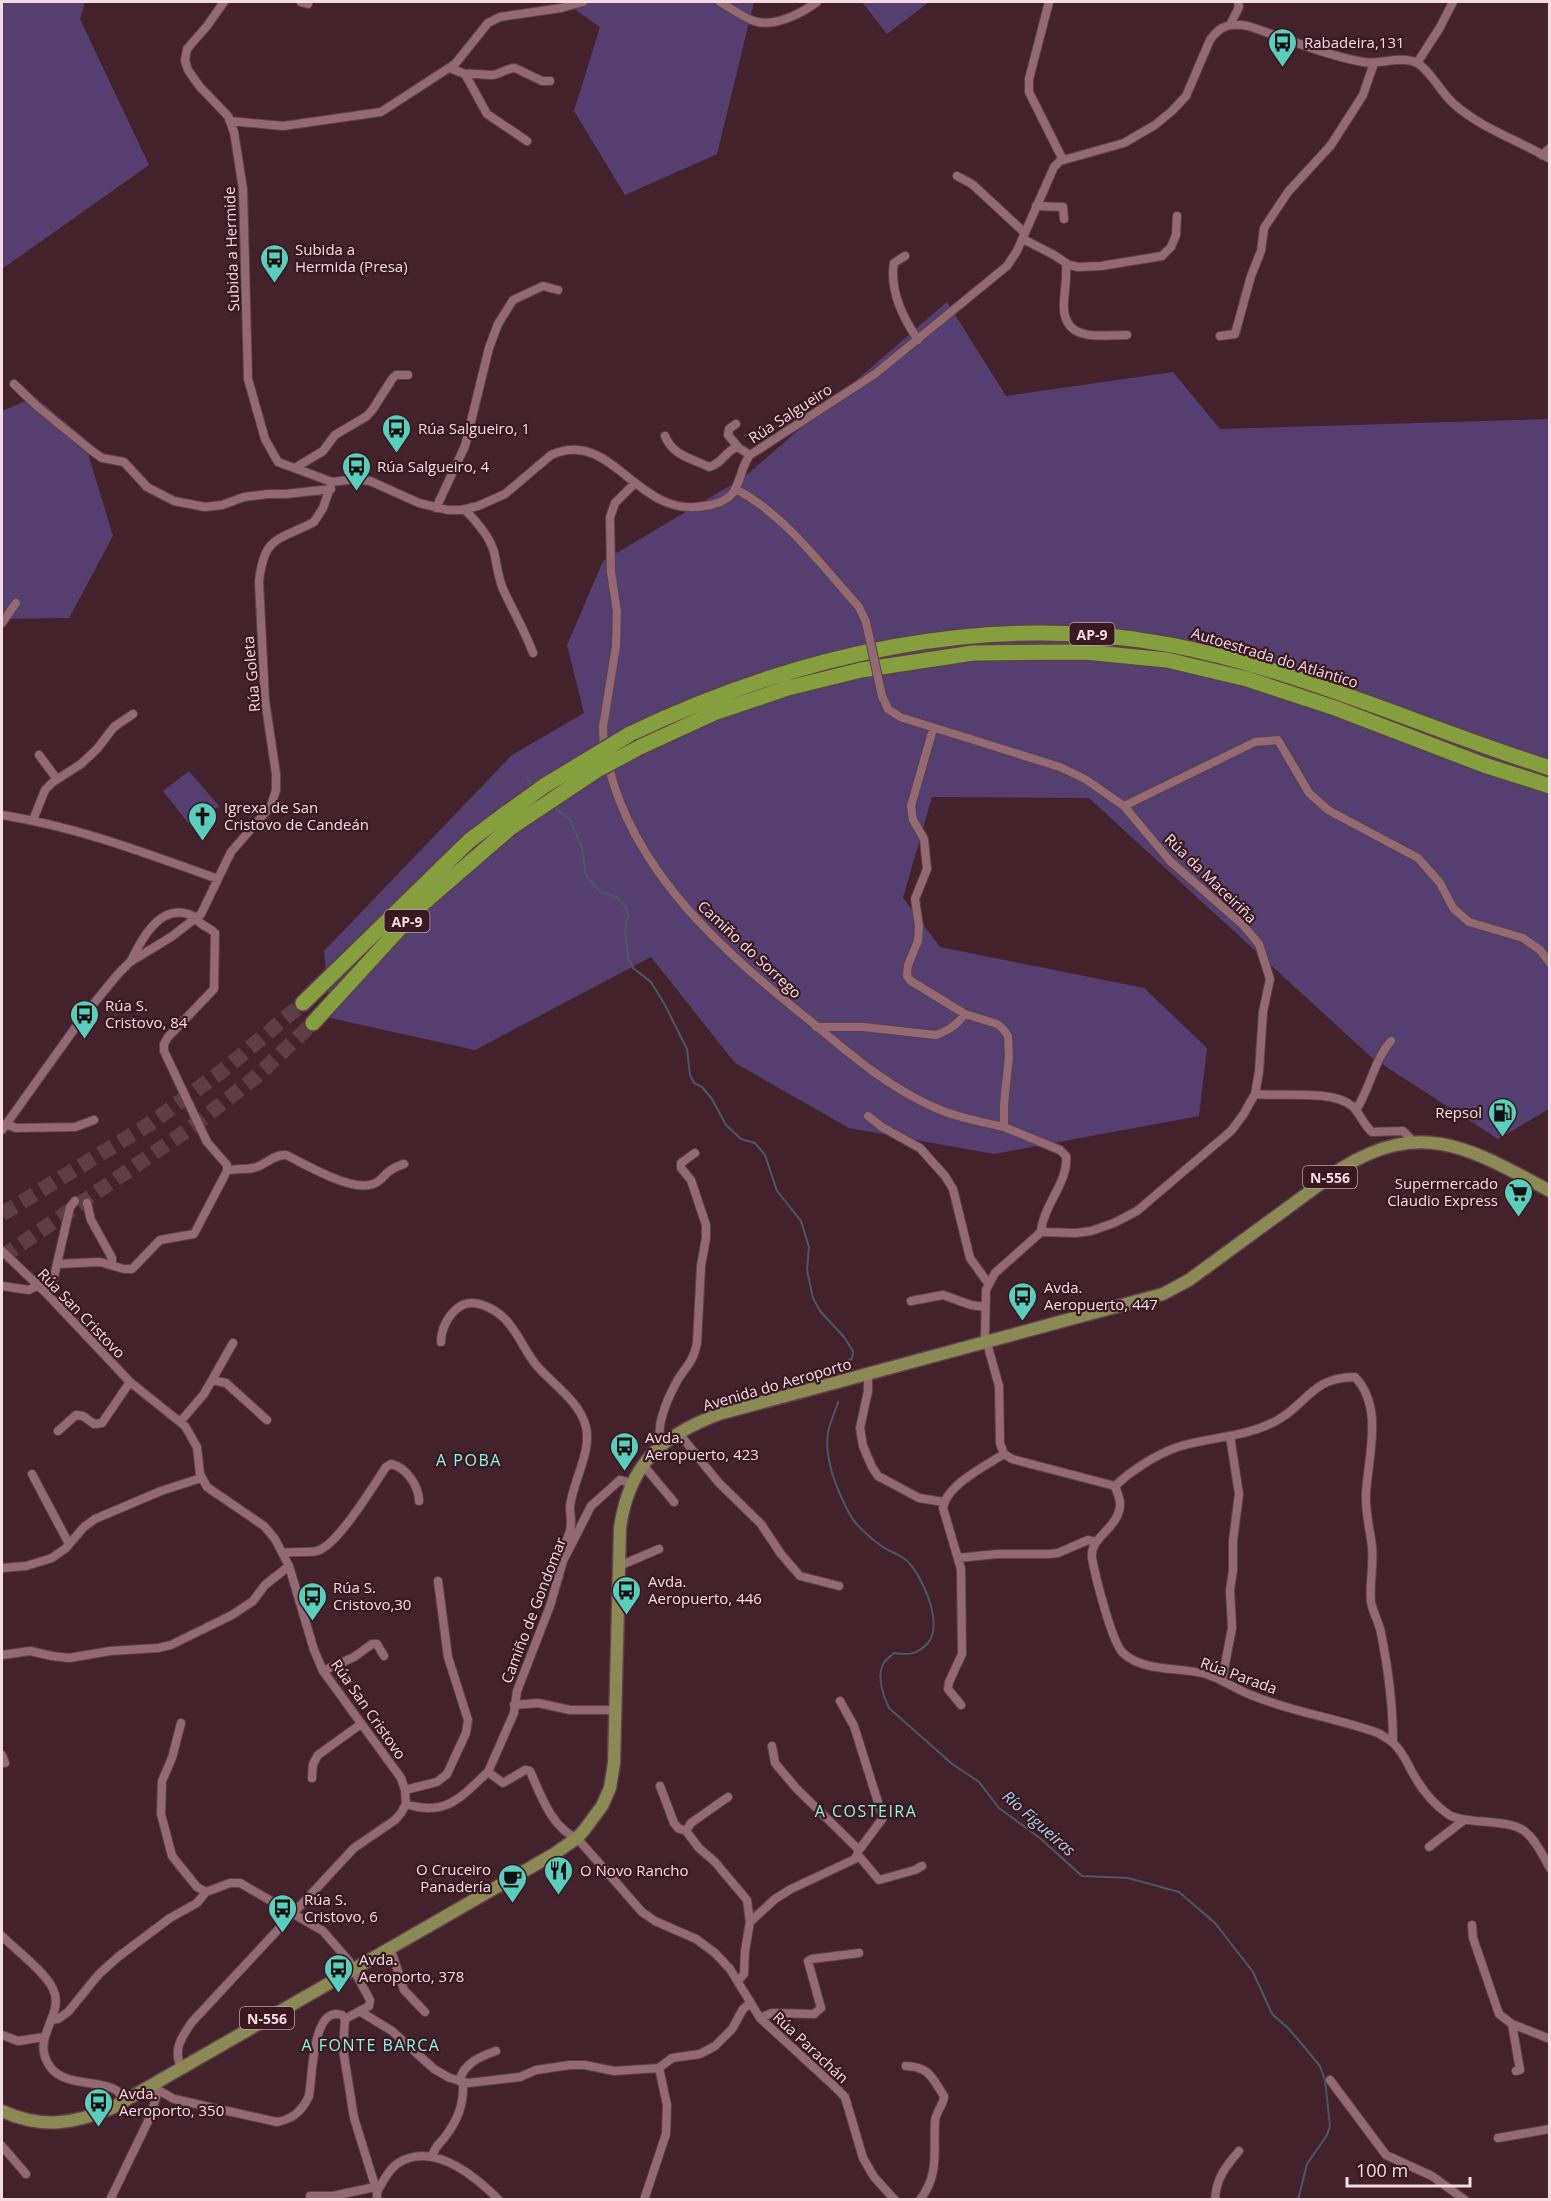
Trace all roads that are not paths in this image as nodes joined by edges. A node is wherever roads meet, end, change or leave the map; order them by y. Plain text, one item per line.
1 (224, 2) edge
2 (583, 2) edge
3 (720, 2) edge
4 (817, 2) edge
5 (1049, 2) edge
6 (1238, 2) edge
7 (1453, 2) edge
8 (1227, 26) junction
9 (1374, 63) junction
10 (1417, 63) junction
11 (450, 68) junction
12 (465, 74) junction
13 (550, 81) dead end
14 (230, 121) junction
15 (527, 141) dead end
16 (1550, 148) edge
17 (1546, 157) edge
18 (1063, 160) junction
19 (957, 176) dead end
20 (1036, 206) junction
21 (1177, 216) dead end
22 (1064, 219) dead end
23 (1024, 236) junction
24 (905, 256) dead end
25 (1066, 263) junction
26 (558, 290) dead end
27 (1127, 335) dead end
28 (1220, 336) dead end
29 (918, 340) junction
30 (408, 375) dead end
31 (14, 384) dead end
32 (736, 424) dead end
33 (665, 436) dead end
34 (737, 447) junction
35 (750, 455) junction
36 (295, 468) junction
37 (635, 483) junction
38 (331, 485) junction
39 (736, 489) junction
40 (436, 508) junction
41 (465, 510) junction
42 (16, 603) dead end
43 (2, 623) edge
44 (533, 653) dead end
45 (133, 714) dead end
46 (933, 729) junction
47 (39, 755) dead end
48 (1550, 768) edge
49 (57, 779) junction
50 (1550, 786) edge
51 (1124, 806) junction
52 (2, 815) edge
53 (33, 820) junction
54 (505, 822) junction
55 (218, 879) junction
56 (196, 919) junction
57 (130, 962) junction
58 (1550, 963) edge
59 (303, 1004) tunnel mouth
60 (965, 1014) junction
61 (313, 1023) tunnel mouth
62 (816, 1027) junction
63 (1391, 1041) dead end
64 (1254, 1094) junction
65 (1356, 1110) junction
66 (868, 1116) dead end
67 (94, 1120) dead end
68 (1004, 1126) junction
69 (4, 1127) edge
70 (1415, 1143) junction
71 (695, 1153) dead end
72 (404, 1164) dead end
73 (227, 1171) junction
74 (1550, 1191) edge
75 (75, 1201) dead end
76 (87, 1203) dead end
77 (1041, 1232) junction
78 (2, 1251) edge
79 (57, 1264) junction
80 (112, 1265) junction
81 (988, 1283) junction
82 (38, 1285) junction
83 (2, 1286) edge
84 (48, 1295) junction
85 (911, 1301) dead end
86 (985, 1307) junction
87 (441, 1342) dead end
88 (233, 1343) dead end
89 (987, 1343) junction
90 (868, 1373) junction
91 (212, 1380) junction
92 (130, 1382) junction
93 (267, 1420) dead end
94 (180, 1422) junction
95 (58, 1431) dead end
96 (678, 1432) junction
97 (1230, 1436) junction
98 (663, 1443) junction
99 (1004, 1454) junction
100 (642, 1465) junction
101 (32, 1474) dead end
102 (201, 1478) junction
103 (632, 1483) junction
104 (1115, 1486) junction
105 (419, 1501) dead end
106 (674, 1502) dead end
107 (944, 1502) junction
108 (1096, 1542) junction
109 (69, 1544) junction
110 (659, 1549) dead end
111 (284, 1553) junction
112 (958, 1558) junction
113 (289, 1566) junction
114 (619, 1566) junction
115 (2, 1567) edge
116 (559, 1576) junction
117 (438, 1581) dead end
118 (839, 1586) dead end
119 (2, 1655) edge
120 (384, 1656) dead end
121 (323, 1671) junction
122 (1222, 1680) junction
123 (840, 1701) dead end
124 (514, 1705) junction
125 (961, 1705) dead end
126 (615, 1710) junction
127 (181, 1723) dead end
128 (361, 1724) junction
129 (1393, 1742) junction
130 (772, 1746) dead end
131 (2, 1755) edge
132 (5, 1763) dead end
133 (488, 1772) junction
134 (312, 1778) dead end
135 (660, 1786) dead end
136 (405, 1791) junction
137 (728, 1797) dead end
138 (406, 1804) junction
139 (1464, 1820) junction
140 (686, 1831) junction
141 (577, 1838) junction
142 (1429, 1847) dead end
143 (859, 1853) junction
144 (922, 1866) dead end
145 (1550, 1868) edge
146 (207, 1893) junction
147 (292, 1913) junction
148 (750, 1922) junction
149 (1472, 1925) dead end
150 (2, 1936) edge
151 (390, 1947) junction
152 (859, 1953) dead end
153 (352, 1968) junction
154 (738, 1981) junction
155 (750, 2003) junction
156 (361, 2012) junction
157 (425, 2012) dead end
158 (760, 2018) junction
159 (345, 2019) junction
160 (51, 2020) junction
161 (1512, 2024) junction
162 (2, 2035) edge
163 (44, 2037) junction
164 (1550, 2039) edge
165 (496, 2051) dead end
166 (906, 2066) dead end
167 (659, 2067) junction
168 (181, 2068) junction
169 (1516, 2071) dead end
170 (1330, 2080) dead end
171 (461, 2082) junction
172 (156, 2087) junction
173 (124, 2101) junction
174 (2, 2111) edge
175 (1550, 2129) edge
176 (1498, 2138) dead end
177 (2, 2146) edge
178 (1239, 2151) dead end
179 (432, 2157) junction
180 (26, 2174) dead end
181 (376, 2193) edge
182 (310, 2196) dead end
183 (110, 2199) edge
184 (499, 2199) edge
185 (644, 2199) edge
186 (895, 2199) edge
187 (921, 2199) edge
188 (1215, 2199) edge
189 (1465, 2199) edge

1 - 14 street, Subida a Hermide
2 - 11 street
3 - 4 street
5 - 18 street
6 - 8 street
7 - 10 street
8 - 9 street
8 - 18 street
9 - 10 street
9 - 28 street
10 - 17 street
11 - 12 street
11 - 14 street
12 - 13 street
12 - 15 street
14 - 36 street, Subida a Hermide
16 - 17 street
18 - 20 street, Rúa Salgueiro
19 - 23 street
20 - 22 street
20 - 23 street, Rúa Salgueiro
21 - 25 street
23 - 25 street
23 - 29 street, Rúa Salgueiro
24 - 29 street
25 - 27 street
26 - 40 street
29 - 35 street, Rúa Salgueiro
30 - 36 street
31 - 38 street
32 - 34 street
33 - 34 street
34 - 35 street
35 - 39 street, Rúa Salgueiro
36 - 38 street, Subida a Hermide
37 - 39 street
37 - 41 street
37 - 62 street, Camiño do Sorrego
38 - 40 street
38 - 55 street, Rúa Goleta
39 - 46 street, Rúa da Maceiriña, bridge
40 - 41 street
41 - 44 street
42 - 43 street
45 - 49 street
46 - 51 street, Rúa da Maceiriña
46 - 60 street
47 - 49 street
48 - 54 highway, Autoestrada do Atlántico / AP-9, bridge
49 - 53 street
50 - 54 highway, Autoestrada do Atlántico / AP-9, bridge
51 - 58 street
51 - 64 street, Rúa da Maceiriña
52 - 53 street
53 - 55 street
54 - 59 highway, Autoestrada do Atlántico / AP-9
54 - 61 highway, Autoestrada do Atlántico / AP-9
55 - 56 street
56 - 57 street
56 - 57 street
56 - 73 street
57 - 69 street
60 - 62 street
60 - 68 street
62 - 68 street, Camiño do Sorrego
63 - 65 street
64 - 65 street
64 - 77 street, Rúa da Maceiriña
65 - 70 street
66 - 81 street
67 - 69 street
68 - 77 street, Camiño do Sorrego
70 - 74 main road, Avenida do Aeroporto / N-556
70 - 89 main road, Avenida do Aeroporto / N-556
71 - 98 street
72 - 73 street
73 - 80 street
75 - 79 street
76 - 80 street
77 - 81 street
78 - 82 street, Rúa San Cristovo
79 - 80 street
79 - 84 street
81 - 86 street
82 - 83 street
82 - 84 street, Rúa San Cristovo
84 - 92 street, Rúa San Cristovo
85 - 86 street
86 - 89 street
87 - 116 street
88 - 91 street
89 - 90 main road, Avenida do Aeroporto / N-556
89 - 99 street
90 - 96 main road, Avenida do Aeroporto / N-556
90 - 107 street
91 - 93 street
91 - 94 street
92 - 94 street, Rúa San Cristovo
92 - 95 street
94 - 102 street, Rúa San Cristovo
96 - 98 main road, Avenida do Aeroporto / N-556
96 - 118 street
97 - 104 street
97 - 122 street
97 - 129 street
98 - 100 main road, Avenida do Aeroporto / N-556
99 - 104 street
99 - 107 street
100 - 103 main road, Avenida do Aeroporto / N-556
100 - 106 street
101 - 109 street
102 - 109 street
102 - 111 street, Rúa San Cristovo
103 - 114 main road, Avenida do Aeroporto / N-556
103 - 116 street, Camiño de Gondomar
104 - 108 street
105 - 111 street
107 - 112 street
108 - 112 street
108 - 122 street, Rúa Parada
109 - 115 street
110 - 114 street
111 - 113 street, Rúa San Cristovo
112 - 125 street
113 - 119 street
113 - 121 street, Rúa San Cristovo
114 - 126 main road, Avenida do Aeroporto / N-556
116 - 124 street, Camiño de Gondomar
117 - 136 street
120 - 121 street
121 - 128 street, Rúa San Cristovo
122 - 129 street, Rúa Parada
123 - 143 street
124 - 126 street
124 - 133 street, Camiño de Gondomar
126 - 141 main road, Avenida do Aeroporto / N-556
127 - 146 street
128 - 134 street
128 - 136 street, Rúa San Cristovo
129 - 139 street
130 - 143 street
131 - 132 street
133 - 138 street, Camiño de Gondomar
133 - 141 street
135 - 140 street
136 - 138 street, Rúa San Cristovo
137 - 140 street
138 - 147 street
139 - 142 street
139 - 145 street
140 - 148 street
141 - 151 main road, Avenida do Aeroporto / N-556
141 - 154 street, Rúa Parachán
143 - 144 street
143 - 148 street
146 - 147 street
146 - 160 street
147 - 153 street
147 - 168 street
148 - 154 street
149 - 161 street
150 - 160 street
151 - 153 main road, Avenida do Aeroporto / N-556
151 - 157 street
152 - 158 street
153 - 156 street
153 - 168 main road, Avenida do Aeroporto / N-556
154 - 155 street, Rúa Parachán
155 - 158 street, Rúa Parachán
155 - 167 street
156 - 159 street
156 - 171 street
158 - 186 street, Rúa Parachán
159 - 172 street
159 - 181 street
160 - 163 street
161 - 164 street
161 - 169 street
162 - 163 street
163 - 173 street
165 - 171 street
166 - 187 street
167 - 171 street
167 - 185 street
168 - 172 main road, Avenida do Aeroporto / N-556
170 - 189 street
171 - 179 street
172 - 173 main road, Avenida do Aeroporto / N-556
172 - 183 street
173 - 174 main road, Avenida do Aeroporto / N-556
175 - 176 street
177 - 180 street
178 - 188 street
179 - 181 street
179 - 184 street
181 - 182 street

